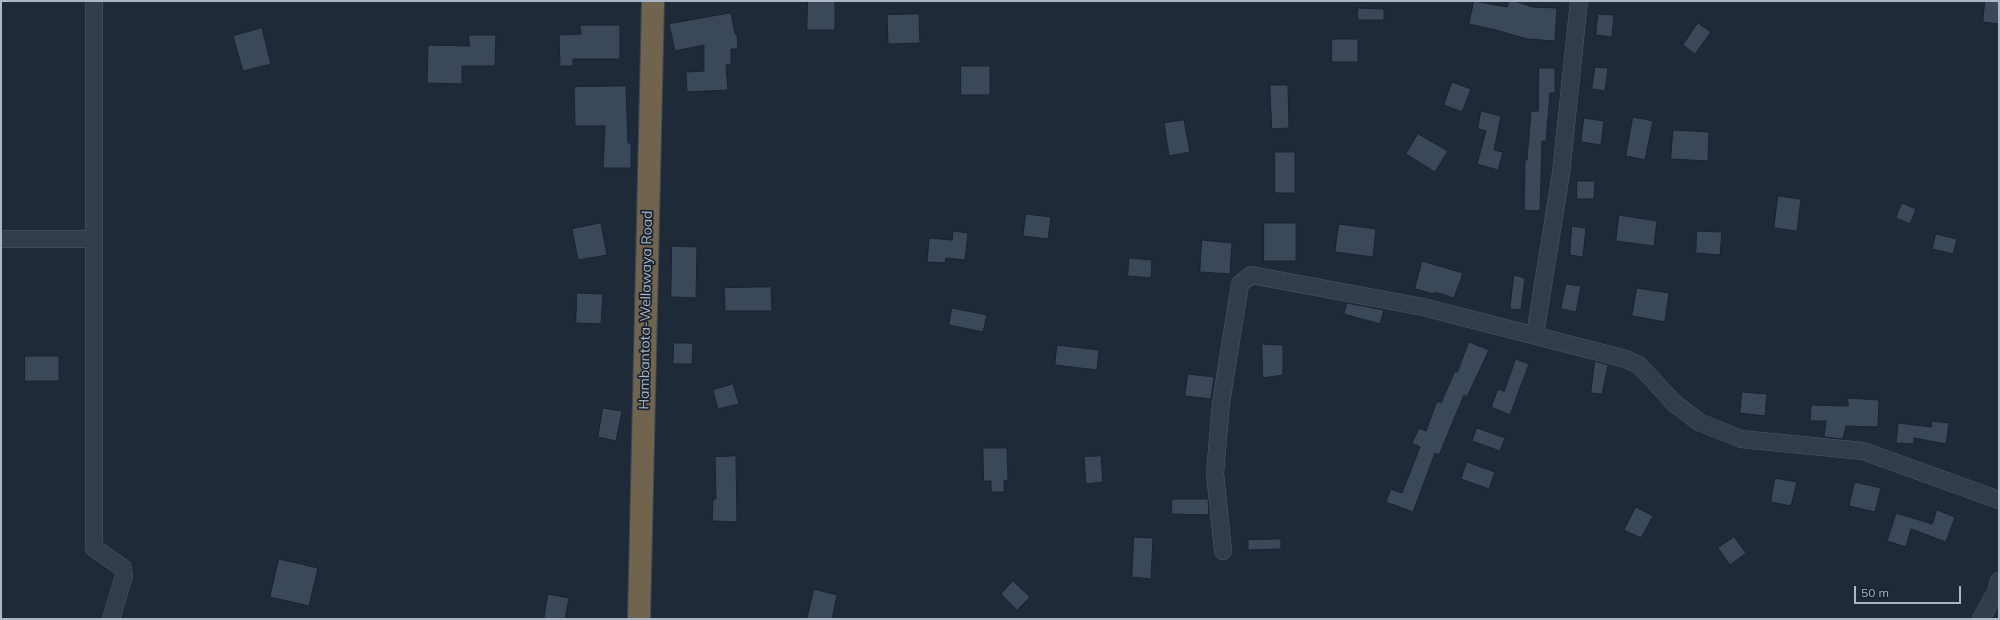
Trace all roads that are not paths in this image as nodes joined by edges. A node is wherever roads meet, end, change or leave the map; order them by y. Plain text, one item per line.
1 (94, 1) edge
2 (653, 1) edge
3 (1579, 1) edge
4 (1, 239) edge
5 (94, 239) junction
6 (1535, 335) junction
7 (1999, 500) edge
8 (1224, 550) dead end
9 (1999, 581) edge
10 (111, 619) edge
11 (639, 619) edge
12 (1981, 619) edge

1 - 5 street
2 - 11 highway, Hambantota-Wellawaya Road
3 - 6 street
4 - 5 street
5 - 10 street
6 - 7 street
6 - 8 street
9 - 12 street

